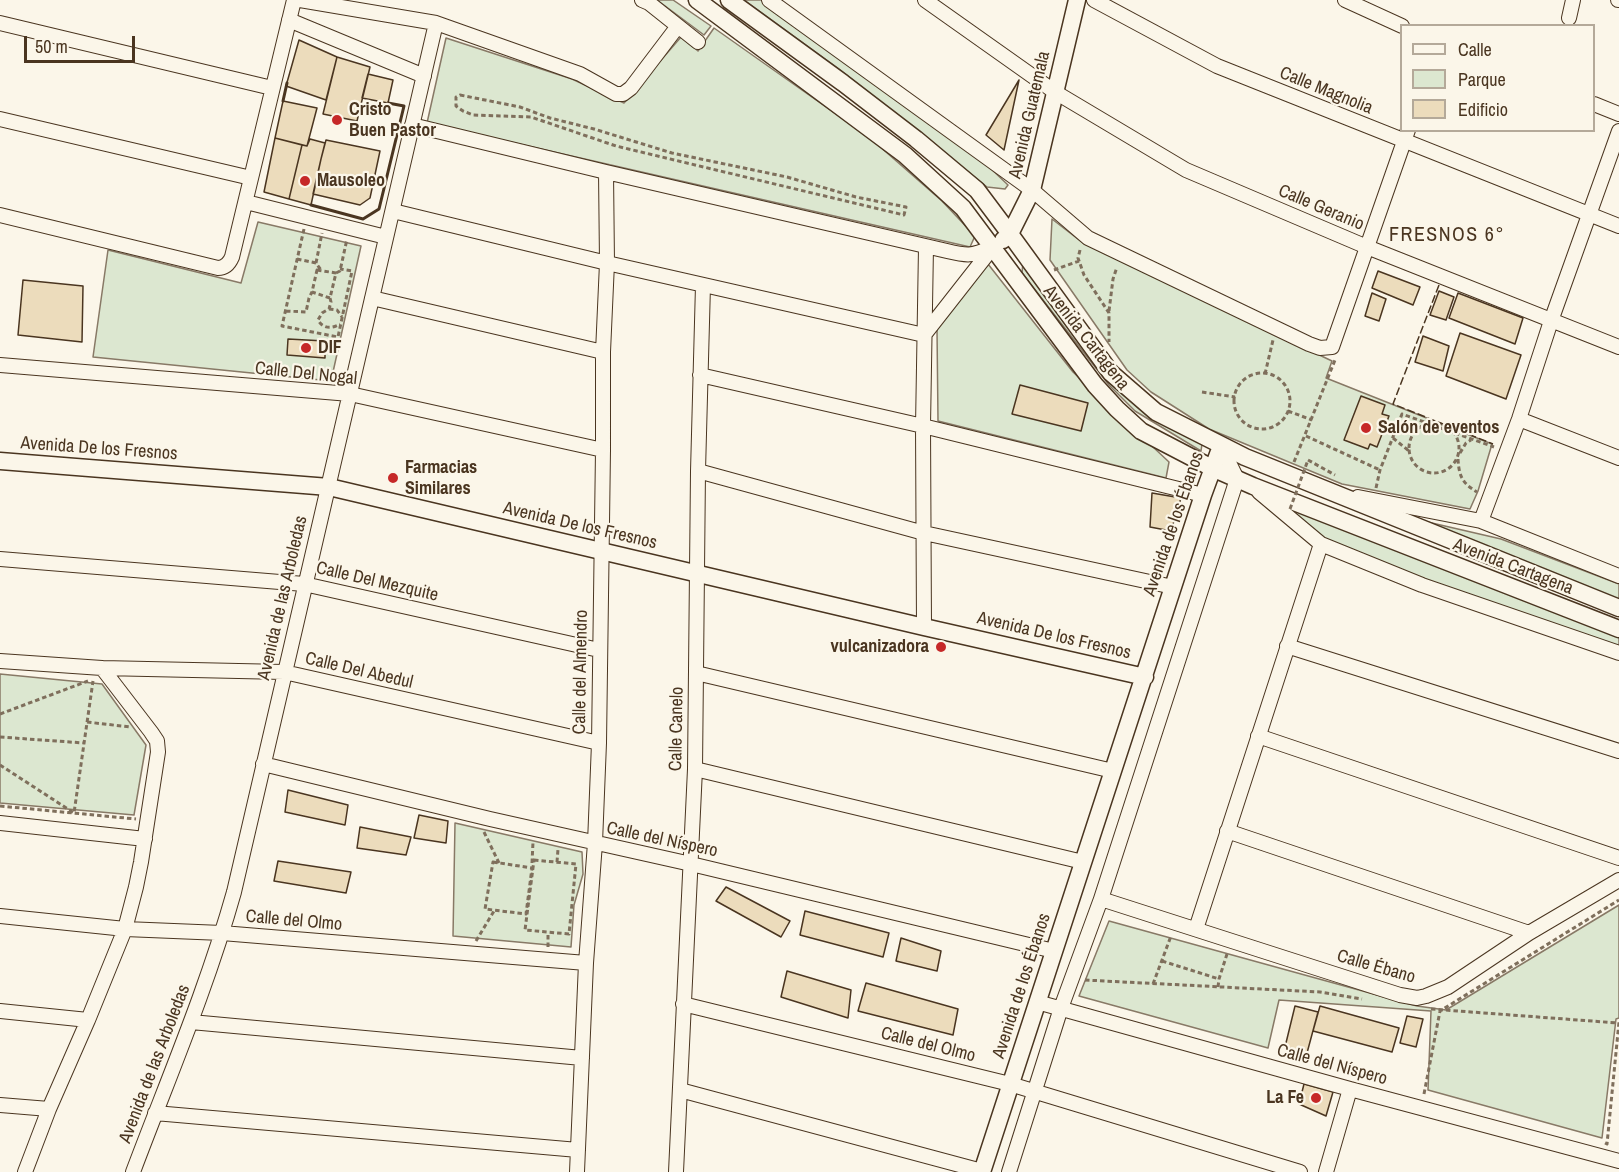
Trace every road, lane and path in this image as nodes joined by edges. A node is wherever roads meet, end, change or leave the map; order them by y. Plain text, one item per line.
1 (294, 0) edge
2 (300, 0) edge
3 (642, 0) edge
4 (697, 0) edge
5 (729, 0) edge
6 (769, 0) edge
7 (925, 0) edge
8 (1077, 0) edge
9 (1094, 0) edge
10 (1345, 0) edge
11 (1573, 0) edge
12 (320, 1) edge
13 (1569, 18) dead end
14 (289, 20) junction
15 (436, 23) junction
16 (0, 24) edge
17 (1400, 25) edge
18 (678, 26) junction
19 (698, 42) dead end
20 (424, 76) junction
21 (272, 88) junction
22 (1054, 92) junction
23 (1595, 105) edge
24 (1619, 114) edge
25 (0, 119) edge
26 (412, 125) junction
27 (1619, 131) edge
28 (1405, 136) edge
29 (606, 172) junction
30 (251, 178) junction
31 (1032, 190) junction
32 (246, 202) junction
33 (906, 207) joint
34 (393, 211) junction
35 (1590, 214) junction
36 (0, 215) edge
37 (1619, 226) edge
38 (305, 227) dead end
39 (322, 231) dead end
40 (1010, 234) junction
41 (347, 237) dead end
42 (386, 237) junction
43 (1082, 242) dead end
44 (926, 246) junction
45 (1367, 247) junction
46 (993, 248) junction
47 (1120, 258) dead end
48 (297, 259) junction
49 (1079, 261) junction
50 (316, 263) junction
51 (607, 263) junction
52 (340, 269) junction
53 (321, 270) junction
54 (1054, 270) dead end
55 (336, 273) junction
56 (703, 285) junction
57 (312, 292) junction
58 (330, 298) junction
59 (372, 298) junction
60 (330, 309) junction
61 (286, 311) junction
62 (1109, 313) junction
63 (342, 316) junction
64 (1551, 321) junction
65 (340, 324) junction
66 (1274, 331) dead end
67 (924, 335) junction
68 (1109, 347) dead end
69 (1619, 347) edge
70 (603, 352) junction
71 (1334, 354) junction
72 (0, 365) edge
73 (1266, 374) junction
74 (700, 375) junction
75 (1202, 392) dead end
76 (350, 394) junction
77 (1235, 397) junction
78 (1288, 411) junction
79 (1519, 419) junction
80 (1312, 420) junction
81 (1430, 423) junction
82 (923, 426) junction
83 (1454, 434) junction
84 (1305, 436) junction
85 (1393, 438) junction
86 (1472, 440) junction
87 (1221, 446) junction
88 (1494, 447) dead end
89 (603, 450) junction
90 (1409, 452) junction
91 (1458, 457) junction
92 (1619, 458) edge
93 (0, 461) edge
94 (1292, 466) dead end
95 (1212, 468) junction
96 (1380, 470) junction
97 (698, 471) junction
98 (1237, 479) junction
99 (1253, 486) junction
100 (329, 487) junction
101 (1335, 488) junction
102 (1374, 492) dead end
103 (1203, 495) junction
104 (1490, 497) junction
105 (1290, 509) dead end
106 (1481, 521) junction
107 (924, 533) junction
108 (1321, 544) junction
109 (601, 551) junction
110 (0, 559) edge
111 (696, 573) junction
112 (1619, 576) edge
113 (304, 584) junction
114 (1173, 587) junction
115 (1619, 608) edge
116 (924, 627) junction
117 (1619, 629) edge
118 (1287, 646) junction
119 (599, 650) junction
120 (1619, 653) edge
121 (0, 661) edge
122 (102, 668) junction
123 (284, 672) junction
124 (696, 673) junction
125 (1145, 677) junction
126 (81, 678) dead end
127 (93, 679) junction
128 (0, 714) edge
129 (87, 722) junction
130 (140, 728) dead end
131 (1258, 736) junction
132 (0, 737) edge
133 (84, 743) junction
134 (598, 743) junction
135 (1619, 751) edge
136 (263, 764) junction
137 (0, 765) edge
138 (695, 769) junction
139 (1113, 771) junction
140 (0, 806) edge
141 (74, 813) junction
142 (137, 819) dead end
143 (0, 823) edge
144 (481, 825) dead end
145 (1227, 831) junction
146 (534, 838) dead end
147 (145, 839) junction
148 (595, 843) junction
149 (559, 844) dead end
150 (1619, 858) edge
151 (557, 862) junction
152 (1083, 862) junction
153 (499, 863) junction
154 (691, 864) junction
155 (532, 868) junction
156 (1619, 880) edge
157 (1101, 899) junction
158 (1619, 900) edge
159 (494, 910) junction
160 (0, 916) edge
161 (124, 929) junction
162 (1196, 929) junction
163 (548, 932) junction
164 (222, 933) junction
165 (1529, 933) junction
166 (1171, 936) dead end
167 (485, 944) dead end
168 (557, 949) dead end
169 (1054, 951) junction
170 (1227, 954) dead end
171 (1162, 961) junction
172 (586, 963) junction
173 (1219, 979) junction
174 (1153, 984) junction
175 (1083, 986) dead end
176 (1218, 987) junction
177 (1335, 989) dead end
178 (1037, 1002) junction
179 (683, 1004) junction
180 (1061, 1008) junction
181 (1430, 1009) dead end
182 (0, 1011) edge
183 (1440, 1011) junction
184 (88, 1020) junction
185 (191, 1022) junction
186 (1619, 1022) edge
187 (582, 1058) junction
188 (1010, 1084) junction
189 (1350, 1089) junction
190 (680, 1090) junction
191 (1035, 1091) junction
192 (1424, 1094) dead end
193 (0, 1104) edge
194 (49, 1109) junction
195 (155, 1113) junction
196 (1595, 1141) dead end
197 (578, 1150) junction
198 (1619, 1161) edge
199 (982, 1171) edge
200 (25, 1172) edge
201 (133, 1172) edge
202 (577, 1172) edge
203 (676, 1172) edge
204 (1009, 1172) edge
205 (1300, 1172) edge
206 (1326, 1172) edge

1 - 14 street
2 - 12 street
3 - 18 street
4 - 46 street, Avenida Cartagena
5 - 40 street, Avenida Cartagena
6 - 31 street
7 - 22 street, Calle Geranio
8 - 22 street, Avenida Guatemala
9 - 28 street, Calle Magnolia
10 - 17 street
11 - 13 street
12 - 15 street
14 - 20 street
14 - 21 street
15 - 18 street
15 - 20 street, Avenida de las Arboledas
16 - 21 street
18 - 19 street
20 - 26 street, Avenida de las Arboledas
21 - 30 street
22 - 31 street, Avenida Guatemala
22 - 45 street, Calle Geranio
23 - 24 street
25 - 30 street
26 - 29 street
26 - 34 street, Avenida de las Arboledas
27 - 35 street
28 - 35 street, Calle Magnolia
28 - 45 street
29 - 44 street
29 - 51 street, Calle del Almendro
30 - 32 street
31 - 40 street, Avenida Guatemala
31 - 71 street
32 - 36 street
32 - 42 street
33 - 33 path
34 - 42 street, Avenida de las Arboledas
34 - 51 street
35 - 37 street, Calle Magnolia
35 - 64 street
38 - 48 path
39 - 50 path
40 - 46 street
40 - 87 street, Avenida Cartagena
41 - 52 path
42 - 59 street, Avenida de las Arboledas
43 - 49 path
44 - 46 street
44 - 67 street
45 - 64 street, Calle Geranio
45 - 71 street
46 - 67 street
46 - 95 street, Avenida Cartagena
47 - 62 path
48 - 50 path
48 - 61 path
49 - 54 path
49 - 62 path
50 - 53 path
51 - 56 street
51 - 70 street, Calle del Almendro
52 - 55 path
52 - 63 path
53 - 55 path
53 - 57 path
55 - 58 path
56 - 67 street
56 - 74 street, Calle Canelo
57 - 58 path
57 - 61 path
58 - 60 path
59 - 70 street
59 - 76 street, Avenida de las Arboledas
60 - 63 path
60 - 65 path
61 - 65 path
62 - 68 path
63 - 65 path
64 - 69 street, Calle Geranio
64 - 79 street
66 - 73 path
67 - 82 street
70 - 89 street, Calle del Almendro
71 - 80 path
72 - 76 street, Calle Del Nogal
73 - 77 path
73 - 78 path
74 - 82 street
74 - 97 street, Calle Canelo
75 - 77 path
76 - 89 street, Calle Del Nogal
76 - 100 street, Avenida de las Arboledas
77 - 78 path
78 - 80 path
79 - 92 street
79 - 104 street
80 - 84 path
81 - 83 path
81 - 85 path
81 - 90 path
82 - 103 street
82 - 107 street
83 - 86 path
83 - 91 path
84 - 94 path
84 - 96 path
85 - 90 path
85 - 96 path
86 - 88 path
86 - 91 path
87 - 95 street, Avenida de los Ébanos
87 - 98 street, Avenida de los Ébanos
87 - 101 street, Avenida Cartagena
89 - 109 street, Calle del Almendro
90 - 91 path
91 - 104 path
93 - 100 street, Avenida De los Fresnos
95 - 98 street, Avenida Cartagena
95 - 103 street, Avenida de los Ébanos
96 - 102 path
97 - 107 street
97 - 111 street, Calle Canelo
98 - 99 street, Avenida Cartagena
98 - 157 street
99 - 108 street
99 - 117 street, Avenida Cartagena
100 - 109 street, Avenida De los Fresnos
100 - 113 street, Avenida de las Arboledas
101 - 105 path, bridge
101 - 106 street
101 - 115 street, Avenida Cartagena
103 - 114 street, Avenida de los Ébanos
104 - 106 street
106 - 112 street
107 - 114 street
107 - 116 street
108 - 118 street
108 - 120 street
109 - 111 street, Avenida De los Fresnos
109 - 119 street, Calle del Almendro
110 - 113 street, Calle Del Mezquite
111 - 116 street, Avenida De los Fresnos
111 - 124 street, Calle Canelo
113 - 119 street, Calle Del Mezquite
113 - 123 street, Avenida de las Arboledas
114 - 125 street, Avenida de los Ébanos
116 - 125 street, Avenida De los Fresnos
118 - 131 street
118 - 135 street
119 - 134 street, Calle del Almendro
121 - 122 street, Calle Del Abedul
122 - 123 street, Calle Del Abedul
122 - 147 street
123 - 134 street, Calle Del Abedul
123 - 136 street, Avenida de las Arboledas
124 - 138 street, Calle Canelo
124 - 139 street
125 - 139 street, Avenida de los Ébanos
126 - 127 path
127 - 128 path
127 - 129 path
129 - 130 path
129 - 133 path
131 - 145 street
131 - 150 street
132 - 133 path
133 - 141 path
134 - 148 street, Calle del Almendro
136 - 148 street, Calle del Níspero
136 - 164 street, Avenida de las Arboledas
137 - 141 path
138 - 152 street
138 - 154 street, Calle Canelo
139 - 152 street, Avenida de los Ébanos
140 - 141 path
141 - 142 path
143 - 147 street
144 - 153 path
145 - 162 street
145 - 165 street
146 - 155 path
147 - 161 street
148 - 154 street, Calle del Níspero
148 - 172 street, Calle del Almendro
149 - 151 path
151 - 163 path
151 - 163 path
152 - 169 street, Avenida de los Ébanos
153 - 155 path
153 - 159 path
154 - 169 street, Calle del Níspero
154 - 179 street, Calle Canelo
155 - 159 path
156 - 165 street, Calle Ébano
157 - 162 street, Calle Ébano
157 - 180 street
158 - 183 path
159 - 167 path
160 - 161 street, Calle del Olmo
161 - 164 street, Calle del Olmo
161 - 184 street
162 - 165 street, Calle Ébano
163 - 168 path
164 - 172 street, Calle del Olmo
164 - 185 street, Avenida de las Arboledas
166 - 171 path
169 - 178 street, Avenida de los Ébanos
170 - 173 path
171 - 173 path
171 - 174 path
172 - 187 street, Calle del Almendro
173 - 176 path
174 - 175 path
174 - 176 path
176 - 177 path
178 - 180 street, Calle del Níspero
178 - 188 street, Avenida de los Ébanos
179 - 188 street, Calle del Olmo
179 - 190 street, Calle Canelo
180 - 189 street, Calle del Níspero
180 - 191 street
181 - 183 path
182 - 184 street
183 - 186 path
183 - 192 path
184 - 194 street
185 - 187 street
185 - 195 street, Avenida de las Arboledas
186 - 196 path
187 - 197 street, Calle del Almendro
188 - 191 street, Calle del Olmo
188 - 199 street, Avenida de los Ébanos
189 - 198 street, Calle del Níspero
189 - 206 street
190 - 199 street
190 - 203 street, Calle Canelo
191 - 204 street
191 - 205 street, Calle del Olmo
193 - 194 street
194 - 200 street
195 - 197 street
195 - 201 street, Avenida de las Arboledas
197 - 202 street, Calle del Almendro

